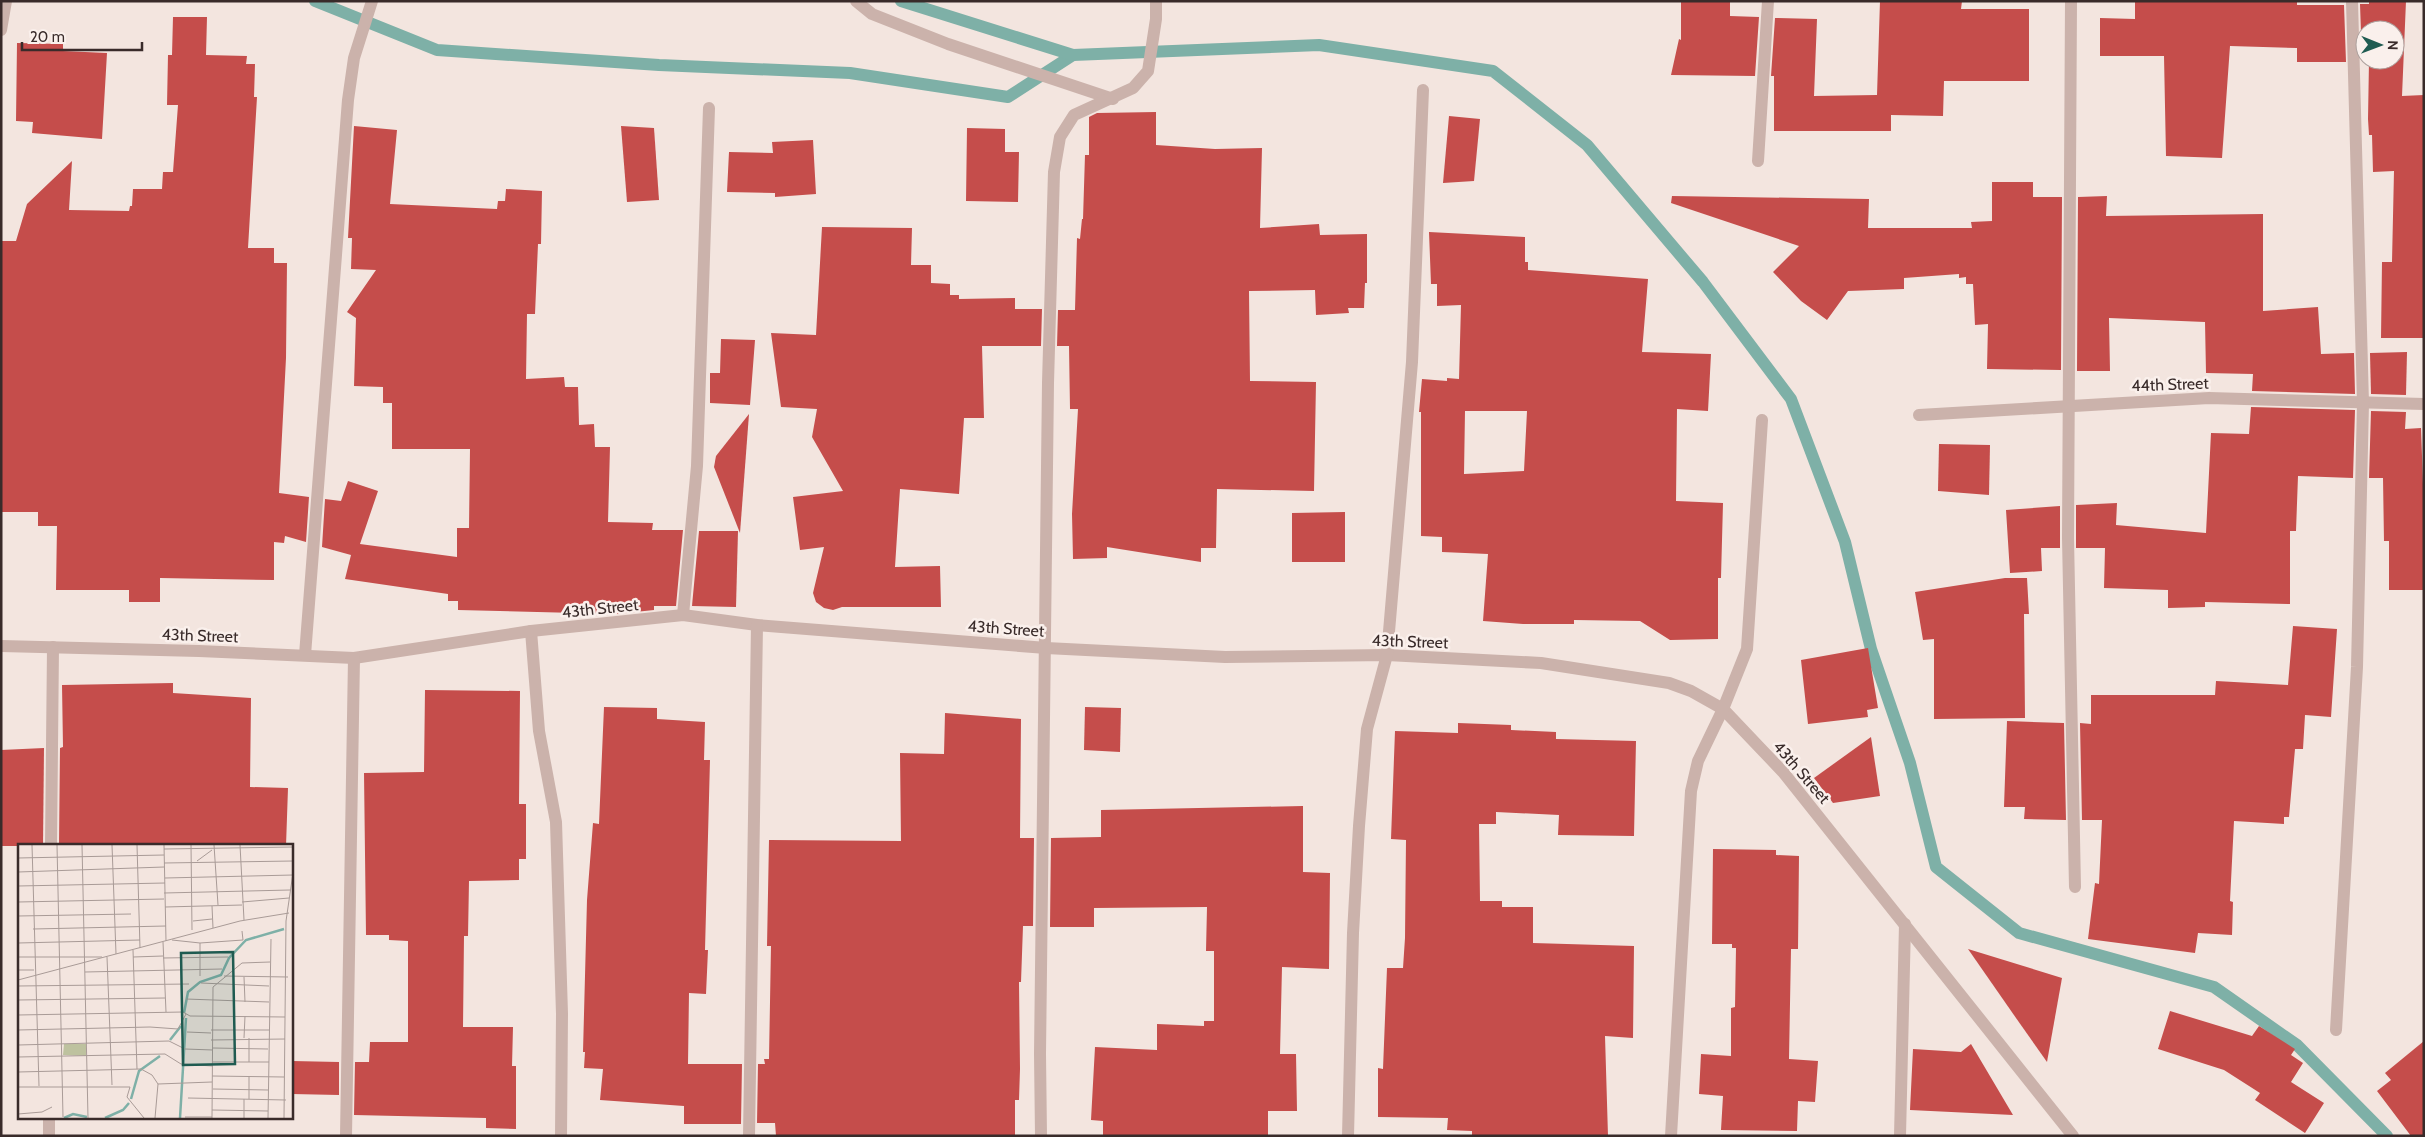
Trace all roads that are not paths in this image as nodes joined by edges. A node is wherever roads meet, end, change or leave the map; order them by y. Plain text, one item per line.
1 (6, 1) edge
2 (372, 1) edge
3 (856, 1) edge
4 (1156, 1) edge
5 (1768, 1) edge
6 (2071, 1) edge
7 (2352, 1) edge
8 (1, 30) edge
9 (1423, 90) dead end
10 (1113, 99) junction
11 (710, 108) dead end
12 (1758, 161) dead end
13 (2363, 403) junction
14 (2424, 404) edge
15 (2069, 405) junction
16 (1918, 415) dead end
17 (1762, 420) dead end
18 (684, 615) junction
19 (757, 625) junction
20 (531, 631) junction
21 (1, 646) edge
22 (53, 647) junction
23 (1046, 648) junction
24 (306, 655) junction
25 (1387, 655) junction
26 (354, 658) junction
27 (1723, 709) junction
28 (51, 844) edge
29 (2076, 887) dead end
30 (1905, 924) junction
31 (2336, 1030) dead end
32 (50, 1120) edge
33 (49, 1136) edge
34 (346, 1136) edge
35 (561, 1136) edge
36 (750, 1136) edge
37 (1041, 1136) edge
38 (1348, 1136) edge
39 (1672, 1136) edge
40 (1900, 1136) edge
41 (2072, 1136) edge

1 - 8 street
2 - 24 street
3 - 10 street
4 - 10 street
5 - 12 street
6 - 15 street
7 - 13 street
9 - 25 street
10 - 23 street
11 - 18 street
13 - 14 street, 44th Street
13 - 15 street, 44th Street
13 - 31 street
15 - 16 street, 44th Street
15 - 29 street
17 - 27 street
18 - 19 street, 43th Street
18 - 20 street, 43th Street
19 - 23 street, 43th Street
19 - 36 street
20 - 26 street, 43th Street
20 - 35 street
21 - 22 street, 43th Street
22 - 24 street, 43th Street
22 - 28 street
23 - 25 street, 43th Street
23 - 37 street
24 - 26 street, 43th Street
25 - 27 street, 43th Street
25 - 38 street
26 - 34 street
27 - 30 street, 43th Street
27 - 39 street
30 - 40 street
30 - 41 street, 43th Street
32 - 33 street

